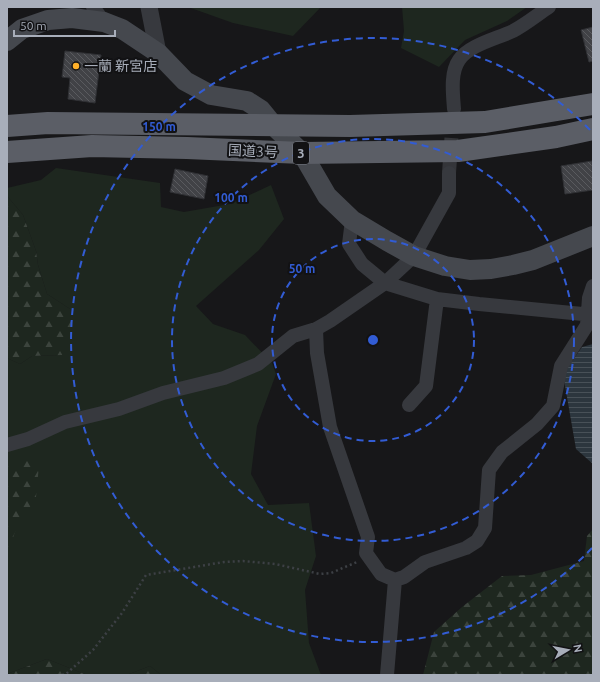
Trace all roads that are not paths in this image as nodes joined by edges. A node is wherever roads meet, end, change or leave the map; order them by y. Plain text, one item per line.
1 (149, 7) edge
2 (549, 7) edge
3 (98, 15) edge
4 (7, 40) edge
5 (158, 53) junction
6 (593, 104) edge
7 (454, 109) tunnel mouth
8 (7, 126) edge
9 (274, 126) junction
10 (593, 129) edge
11 (7, 152) edge
12 (302, 153) junction
13 (449, 173) tunnel mouth
14 (352, 220) junction
15 (593, 236) edge
16 (414, 256) junction
17 (385, 282) junction
18 (593, 286) edge
19 (437, 299) junction
20 (591, 315) edge
21 (316, 330) junction
22 (409, 405) dead end
23 (7, 445) edge
24 (395, 580) junction
25 (387, 675) edge

1 - 5 street
2 - 7 street
3 - 4 main road
3 - 5 main road
5 - 9 main road
6 - 9 highway, 国道3号 / 3
8 - 9 highway, 国道3号 / 3
9 - 12 main road
10 - 12 highway, 国道3号 / 3
11 - 12 highway, 国道3号 / 3
12 - 14 main road
13 - 16 street
14 - 16 main road
14 - 17 street
15 - 16 main road
16 - 17 street
17 - 19 street
17 - 21 street
18 - 20 street
19 - 20 street
19 - 22 street
20 - 24 street
21 - 23 street
21 - 24 street
24 - 25 street

